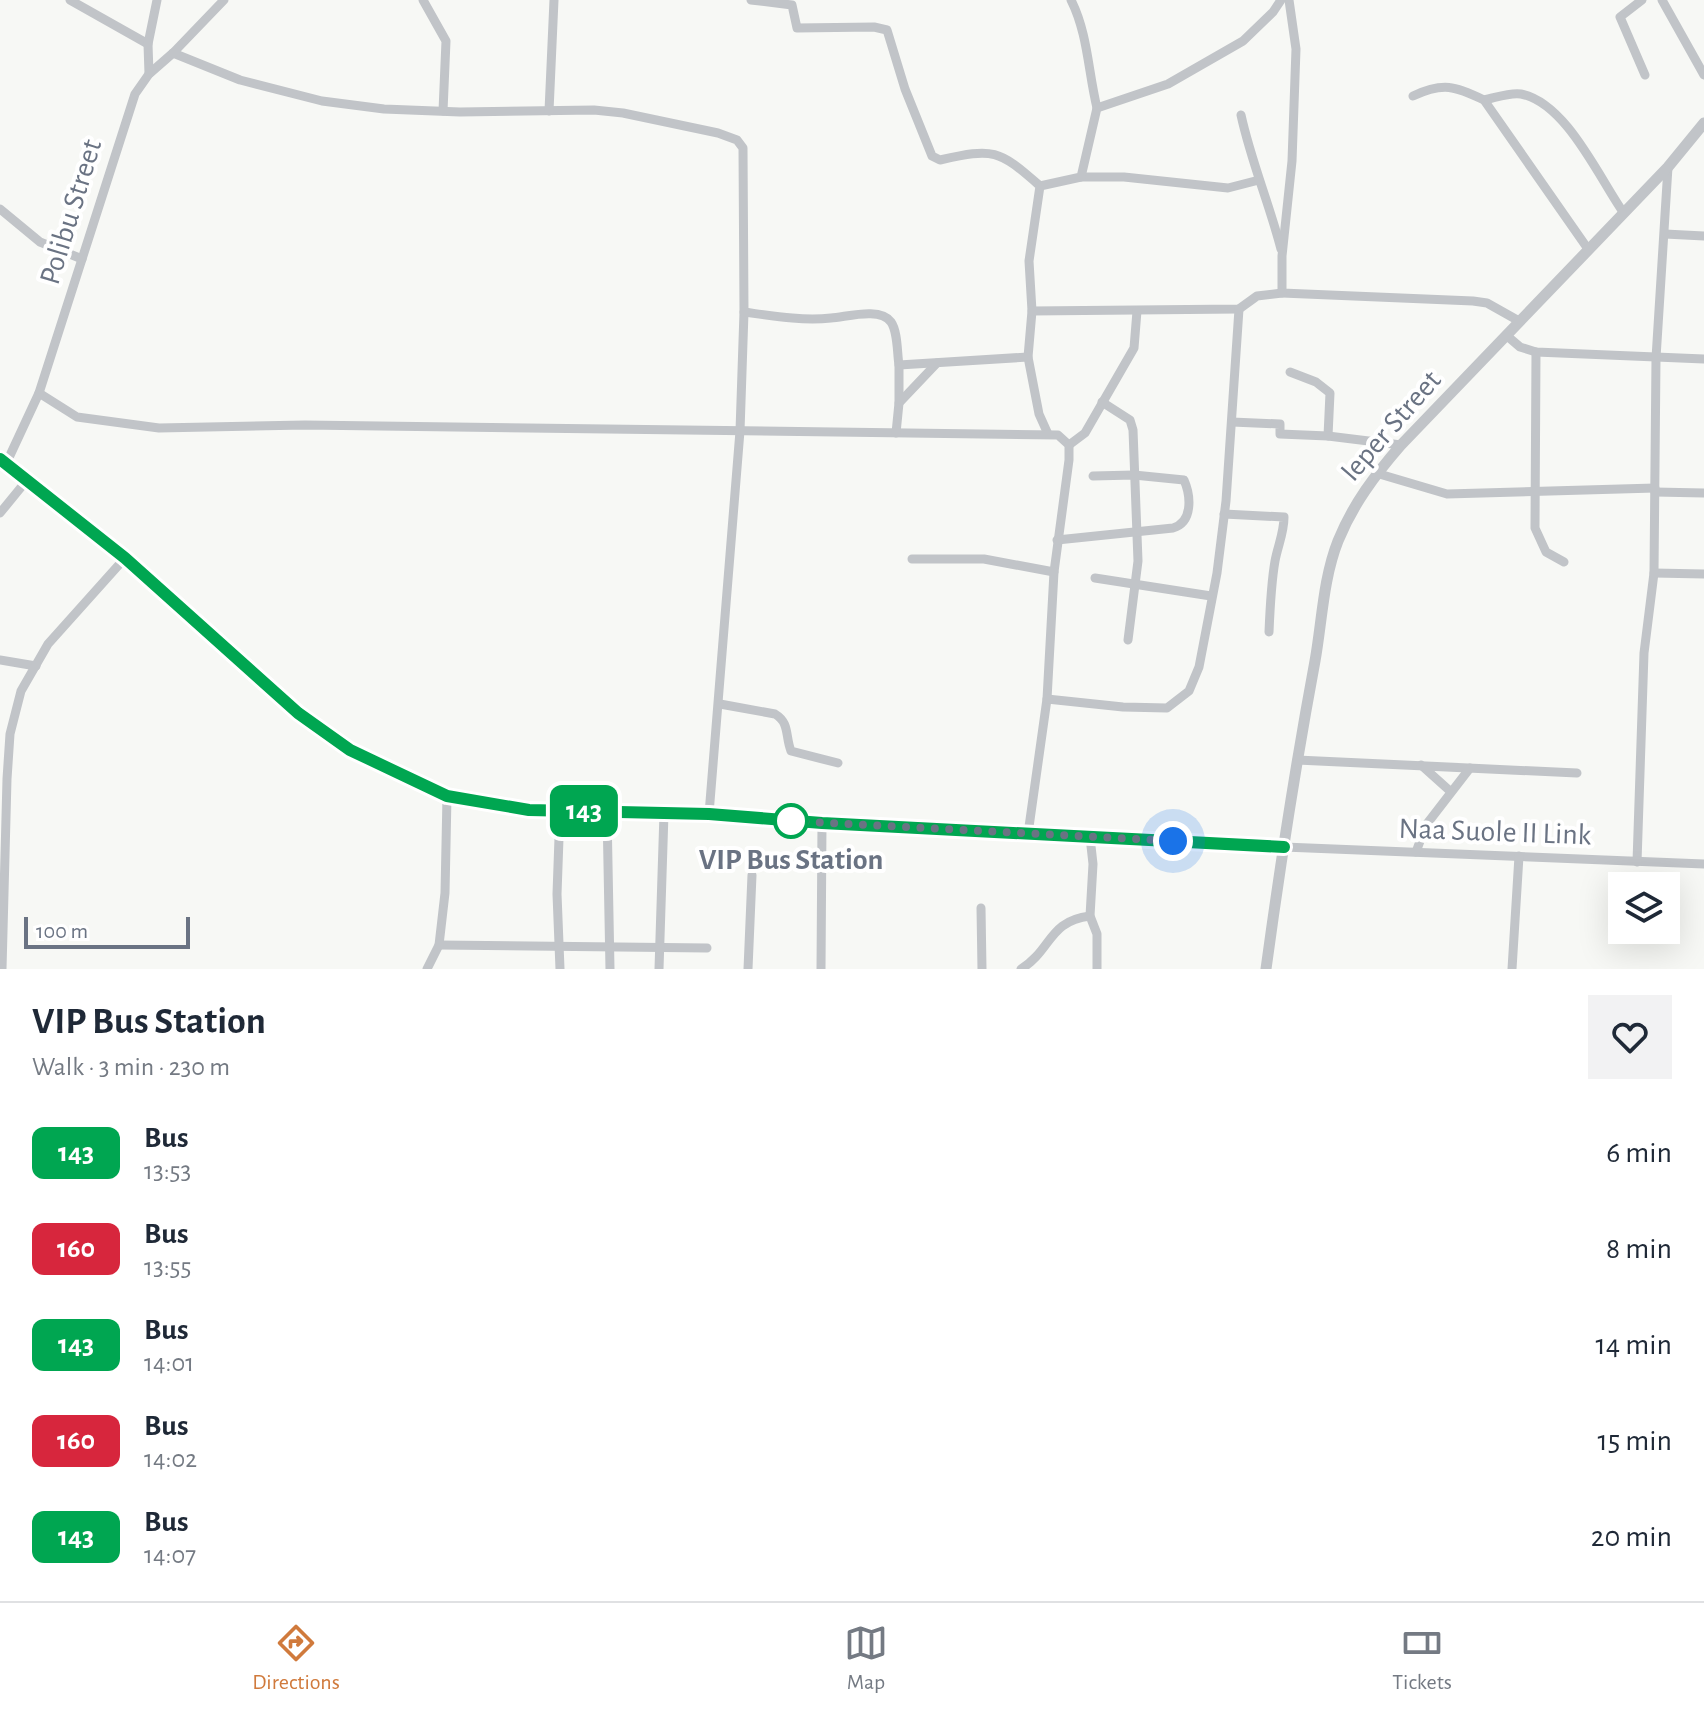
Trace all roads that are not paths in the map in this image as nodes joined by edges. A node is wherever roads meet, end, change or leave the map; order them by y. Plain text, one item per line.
1 (70, 0) edge
2 (157, 0) edge
3 (224, 0) edge
4 (423, 0) edge
5 (554, 0) edge
6 (751, 0) edge
7 (1071, 0) edge
8 (1281, 0) edge
9 (1289, 0) edge
10 (1642, 0) edge
11 (1662, 0) edge
12 (792, 2) edge
13 (148, 44) junction
14 (173, 53) junction
15 (149, 74) junction
16 (1645, 75) dead end
17 (1704, 75) edge
18 (1413, 96) dead end
19 (1484, 100) junction
20 (1097, 108) junction
21 (443, 111) junction
22 (549, 111) junction
23 (1241, 115) dead end
24 (1704, 123) edge
25 (1668, 167) junction
26 (1081, 177) junction
27 (1259, 180) junction
28 (1040, 186) junction
29 (0, 209) edge
30 (1623, 212) junction
31 (1665, 234) junction
32 (1704, 236) edge
33 (1588, 249) junction
34 (1282, 256) junction
35 (82, 259) junction
36 (1282, 293) junction
37 (1239, 309) junction
38 (1032, 311) junction
39 (1137, 311) junction
40 (744, 312) junction
41 (1519, 321) junction
42 (1506, 335) junction
43 (1536, 352) junction
44 (1028, 357) junction
45 (1656, 358) junction
46 (1704, 359) edge
47 (937, 363) junction
48 (899, 365) junction
49 (1290, 372) dead end
50 (39, 393) junction
51 (1102, 402) junction
52 (899, 403) junction
53 (1232, 422) junction
54 (740, 431) junction
55 (896, 433) junction
56 (1048, 434) junction
57 (1328, 436) junction
58 (1069, 445) junction
59 (1401, 445) junction
60 (3, 462) edge
61 (1376, 473) junction
62 (1134, 475) junction
63 (1093, 476) dead end
64 (27, 480) junction
65 (1655, 490) junction
66 (1537, 491) junction
67 (1704, 493) edge
68 (0, 513) edge
69 (1224, 514) junction
70 (1137, 532) junction
71 (1057, 540) junction
72 (125, 558) junction
73 (912, 559) dead end
74 (1564, 562) dead end
75 (1054, 572) junction
76 (1654, 573) junction
77 (1704, 574) edge
78 (1095, 578) dead end
79 (1135, 585) junction
80 (1211, 596) junction
81 (1269, 632) dead end
82 (1128, 640) dead end
83 (0, 660) edge
84 (36, 666) junction
85 (1047, 699) junction
86 (720, 704) junction
87 (1297, 760) junction
88 (838, 763) dead end
89 (1421, 765) junction
90 (1470, 768) junction
91 (1577, 773) dead end
92 (3, 779) edge
93 (1450, 791) junction
94 (447, 796) junction
95 (560, 810) junction
96 (607, 812) junction
97 (664, 813) junction
98 (709, 814) junction
99 (822, 823) junction
100 (1028, 834) junction
101 (1090, 837) junction
102 (1284, 847) junction
103 (1416, 852) junction
104 (1519, 856) junction
105 (1637, 862) junction
106 (1704, 864) edge
107 (752, 875) dead end
108 (981, 908) dead end
109 (1090, 916) junction
110 (439, 945) junction
111 (610, 945) junction
112 (558, 946) junction
113 (659, 946) junction
114 (707, 948) dead end
115 (2, 969) edge
116 (427, 969) edge
117 (560, 969) edge
118 (610, 969) edge
119 (659, 969) edge
120 (748, 969) edge
121 (821, 969) edge
122 (982, 969) edge
123 (1021, 969) edge
124 (1097, 969) edge
125 (1266, 969) edge
126 (1512, 969) edge

1 - 13 street
2 - 13 street
3 - 14 street, Polibu Street
4 - 21 street
5 - 22 street
6 - 12 street
7 - 20 street
8 - 20 street
9 - 34 street
10 - 16 street
11 - 17 street
12 - 28 street
13 - 15 street
14 - 15 street, Polibu Street
14 - 21 street
15 - 35 street, Polibu Street
18 - 19 street
19 - 30 street
19 - 33 street
20 - 26 street
21 - 22 street
22 - 40 street
23 - 27 street
24 - 25 street, Ieper Street
25 - 30 street, Ieper Street
25 - 31 street
26 - 27 street
26 - 28 street
27 - 34 street
28 - 38 street
29 - 35 street
30 - 33 street, Ieper Street
31 - 32 street
31 - 45 street
33 - 41 street, Ieper Street
34 - 36 street
35 - 50 street, Polibu Street
36 - 37 street
36 - 41 street
37 - 39 street
37 - 53 street
38 - 39 street
38 - 44 street
39 - 51 street
40 - 48 street
40 - 54 street
41 - 42 street, Ieper Street
42 - 43 street
42 - 59 street, Ieper Street
43 - 45 street
43 - 66 street
44 - 47 street
44 - 56 street
45 - 46 street
45 - 65 street
47 - 48 street
47 - 52 street
48 - 52 street
49 - 57 street
50 - 54 street
50 - 60 street, Polibu Street
51 - 58 street
51 - 62 street
52 - 55 street
53 - 57 street
53 - 69 street
54 - 55 street
54 - 86 street
55 - 56 street
56 - 58 street
57 - 59 street
58 - 71 street
59 - 61 street, Ieper Street
60 - 64 street
61 - 66 street
61 - 87 street, Ieper Street
62 - 63 street
62 - 70 street
62 - 70 street
64 - 68 street
64 - 72 street
65 - 66 street
65 - 67 street
65 - 76 street
66 - 74 street
69 - 80 street
69 - 81 street
70 - 71 street
70 - 79 street
71 - 75 street
72 - 84 street
72 - 94 street
73 - 75 street
75 - 85 street
76 - 77 street
76 - 105 street
78 - 79 street
79 - 80 street
79 - 82 street
80 - 85 street
83 - 84 street
84 - 92 street
85 - 100 street
86 - 88 street
86 - 98 street
87 - 89 street
87 - 102 street, Ieper Street
89 - 90 street
89 - 93 street
90 - 91 street
90 - 93 street
92 - 115 street
93 - 103 street
94 - 95 street
94 - 110 street
95 - 96 street
95 - 112 street
96 - 97 street
96 - 111 street
97 - 98 street
97 - 113 street
98 - 99 street
99 - 100 street
99 - 121 street
100 - 101 street
101 - 102 street
101 - 109 street
102 - 103 street, Naa Suole II Link
102 - 125 street, Ieper Street
103 - 104 street, Naa Suole II Link
104 - 105 street, Naa Suole II Link
104 - 126 street
105 - 106 street, Naa Suole II Link
107 - 120 street
108 - 122 street
109 - 123 street
109 - 124 street
110 - 112 street
110 - 116 street
111 - 112 street
111 - 113 street
111 - 118 street
112 - 117 street
113 - 114 street
113 - 119 street

